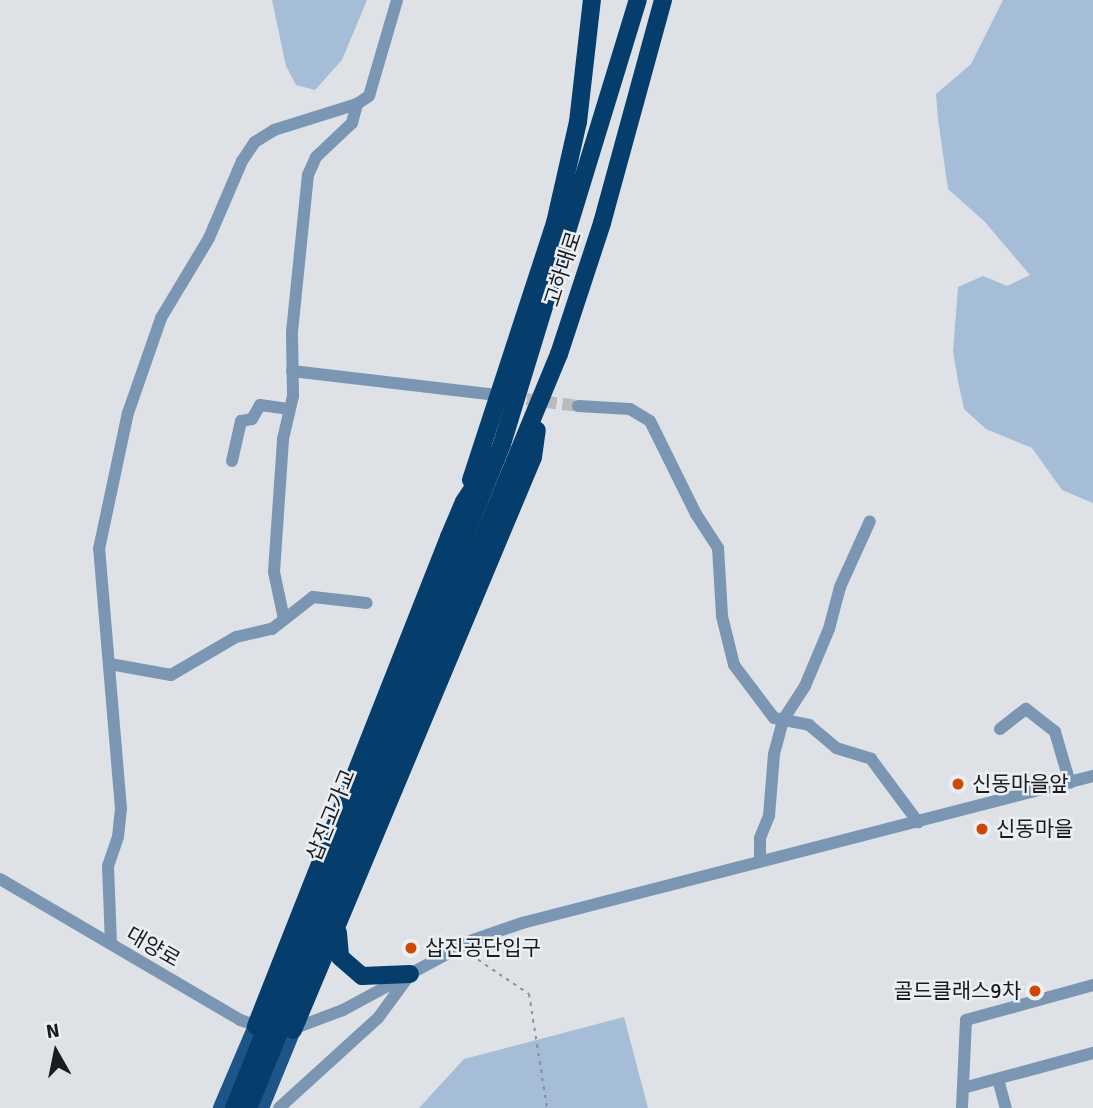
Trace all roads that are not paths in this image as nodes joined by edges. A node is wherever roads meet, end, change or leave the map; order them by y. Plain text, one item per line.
1 (397, 0) edge
2 (592, 0) edge
3 (638, 0) edge
4 (663, 0) edge
5 (358, 104) junction
6 (292, 370) junction
7 (495, 395) tunnel mouth
8 (541, 402) junction
9 (578, 406) tunnel mouth
10 (290, 409) junction
11 (502, 444) junction
12 (232, 461) dead end
13 (464, 502) junction
14 (870, 520) dead end
15 (475, 541) junction
16 (367, 603) dead end
17 (284, 619) junction
18 (110, 664) junction
19 (783, 720) junction
20 (1000, 729) dead end
21 (1093, 776) edge
22 (1070, 783) junction
23 (918, 822) junction
24 (760, 861) junction
25 (0, 879) edge
26 (337, 927) junction
27 (111, 944) junction
28 (410, 974) junction
29 (1093, 985) edge
30 (257, 1026) junction
31 (293, 1030) junction
32 (1093, 1053) edge
33 (998, 1079) junction
34 (963, 1087) junction
35 (221, 1108) edge
36 (234, 1108) edge
37 (248, 1108) edge
38 (261, 1108) edge
39 (279, 1108) edge
40 (962, 1108) edge
41 (1006, 1108) edge

1 - 5 street
2 - 13 highway
3 - 11 highway, 고하대로
4 - 8 highway, 고하대로
5 - 6 street
5 - 18 street
6 - 7 street
6 - 10 street
8 - 15 highway, 고하대로
8 - 26 highway
9 - 19 street
10 - 12 street
10 - 17 street
11 - 13 highway
11 - 15 highway, 고하대로
13 - 30 highway
14 - 19 street
15 - 36 highway, 삽진고가교
15 - 37 highway, 삽진고가교
16 - 17 street
17 - 18 street
18 - 27 street
19 - 23 street
19 - 24 street
20 - 22 street
21 - 22 street
22 - 23 street
23 - 24 street
24 - 28 street
25 - 27 street, 대양로
26 - 28 highway
26 - 31 highway
27 - 30 street, 대양로
28 - 31 street
28 - 39 street
29 - 34 street
30 - 31 street, 대양로
30 - 35 main road
31 - 38 main road
32 - 33 street
33 - 34 street
33 - 41 street
34 - 40 street

